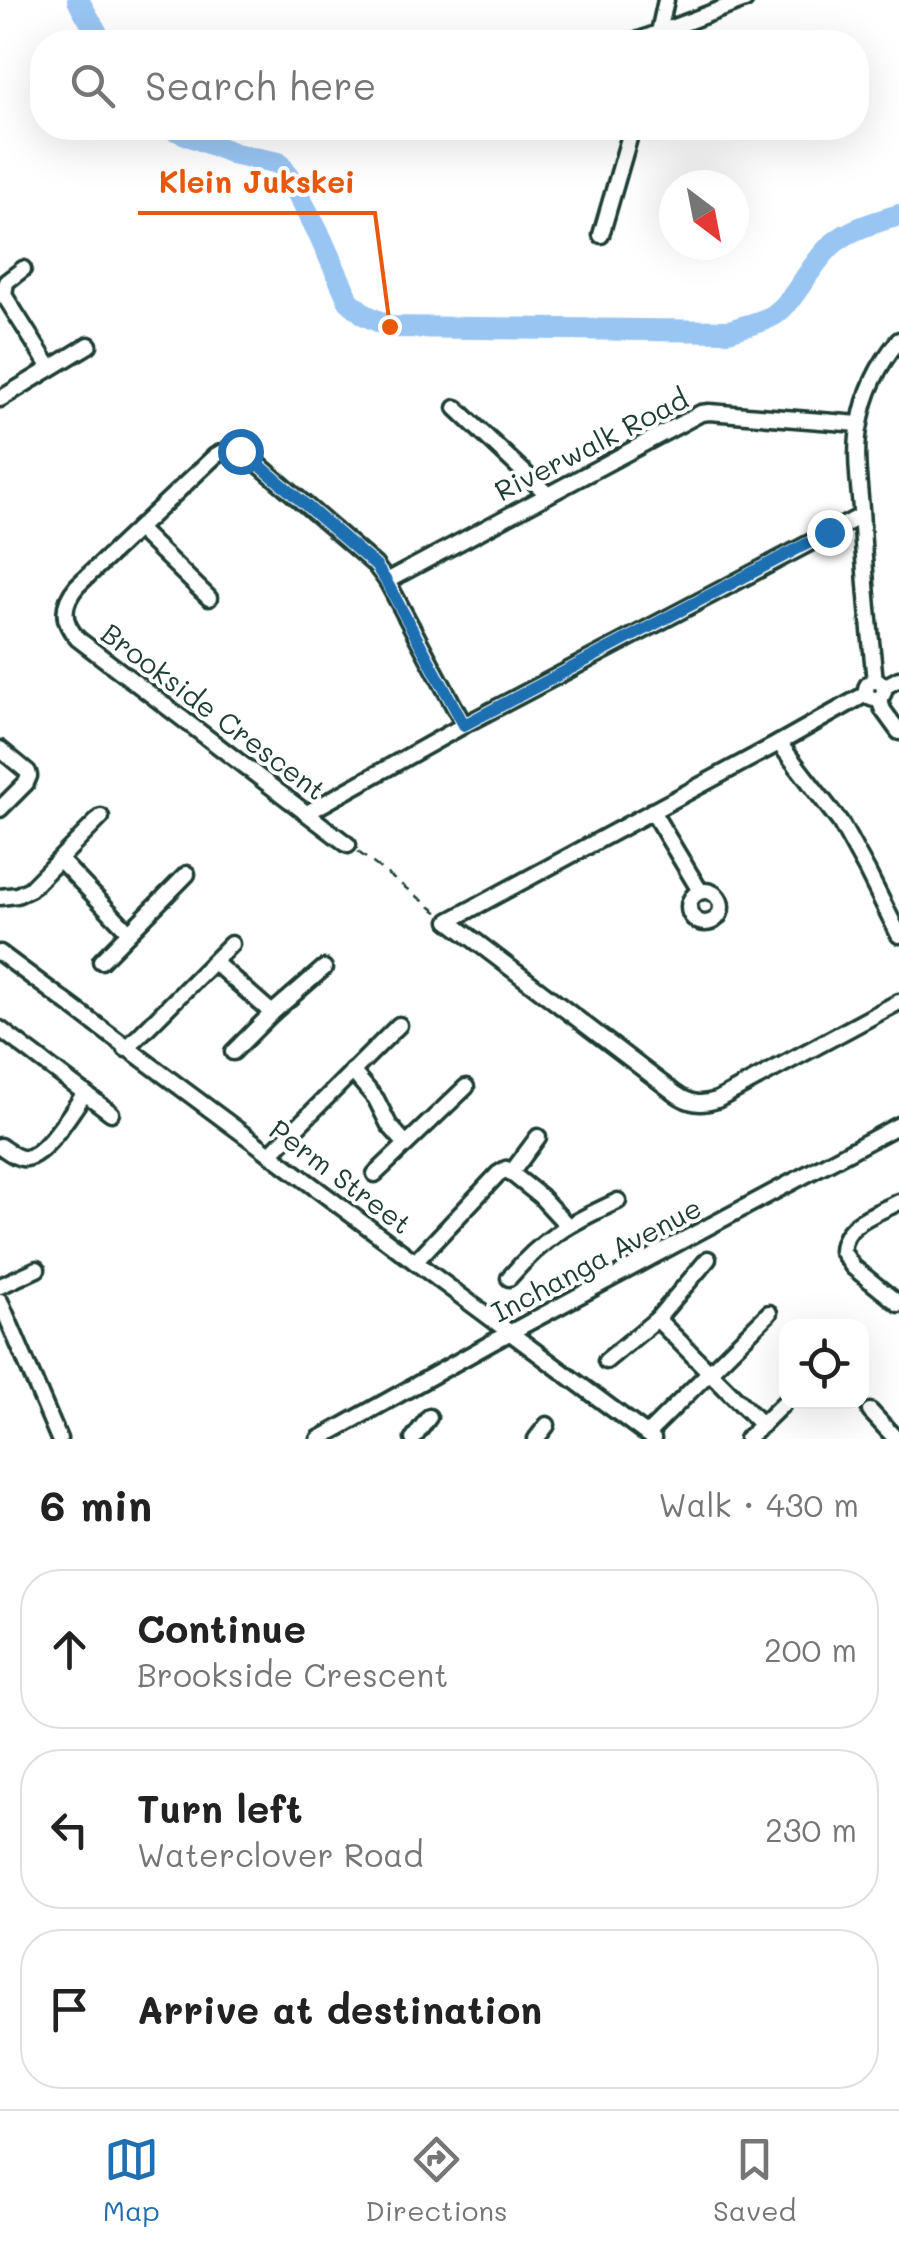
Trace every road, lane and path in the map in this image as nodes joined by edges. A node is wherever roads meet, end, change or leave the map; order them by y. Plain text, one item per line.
1 (666, 0) edge
2 (745, 0) edge
3 (659, 30) edge
4 (676, 30) edge
5 (629, 140) edge
6 (601, 235) dead end
7 (23, 270) dead end
8 (899, 340) edge
9 (89, 345) dead end
10 (50, 368) junction
11 (0, 399) edge
12 (456, 408) dead end
13 (860, 424) junction
14 (547, 494) junction
15 (861, 516) junction
16 (138, 529) junction
17 (386, 581) junction
18 (209, 598) dead end
19 (899, 679) edge
20 (876, 690) junction
21 (464, 725) junction
22 (899, 732) edge
23 (779, 743) junction
24 (0, 749) edge
25 (0, 808) edge
26 (652, 812) junction
27 (308, 813) junction
28 (101, 817) dead end
29 (348, 845) joint
30 (60, 860) junction
31 (186, 874) dead end
32 (700, 891) dead end
33 (0, 897) edge
34 (449, 920) junction
35 (129, 932) junction
36 (899, 935) edge
37 (231, 944) dead end
38 (0, 953) edge
39 (101, 961) dead end
40 (214, 962) junction
41 (324, 968) dead end
42 (899, 1002) edge
43 (272, 1013) junction
44 (399, 1025) dead end
45 (0, 1029) edge
46 (126, 1049) junction
47 (234, 1052) dead end
48 (352, 1071) junction
49 (466, 1086) dead end
50 (84, 1093) junction
51 (111, 1113) dead end
52 (899, 1125) edge
53 (538, 1137) dead end
54 (405, 1143) junction
55 (0, 1146) edge
56 (270, 1154) junction
57 (512, 1172) junction
58 (375, 1174) dead end
59 (618, 1201) dead end
60 (899, 1202) edge
61 (568, 1225) junction
62 (708, 1259) dead end
63 (415, 1262) junction
64 (37, 1269) dead end
65 (509, 1278) dead end
66 (0, 1286) edge
67 (0, 1301) edge
68 (899, 1304) edge
69 (769, 1313) dead end
70 (657, 1319) junction
71 (509, 1333) junction
72 (606, 1362) dead end
73 (708, 1372) junction
74 (779, 1408) edge
75 (870, 1411) dead end
76 (429, 1416) dead end
77 (547, 1425) dead end
78 (762, 1425) junction
79 (650, 1437) edge
80 (896, 1437) edge
81 (58, 1439) edge
82 (319, 1439) edge
83 (413, 1439) edge
84 (536, 1439) edge
85 (747, 1439) edge

1 - 3 street
2 - 4 street
5 - 6 street
7 - 10 street
8 - 13 street
9 - 10 street
10 - 11 street
12 - 14 street
13 - 14 street, Riverwalk Road
13 - 15 street
14 - 17 street, Riverwalk Road
15 - 20 street
15 - 21 street
16 - 17 street, Brookside Crescent
16 - 18 street
16 - 27 street, Brookside Crescent
17 - 21 street, Brookside Crescent
19 - 20 street
20 - 22 street
20 - 23 street
21 - 27 street
23 - 26 street
23 - 36 street
24 - 25 street
26 - 32 street
26 - 34 street
27 - 29 street, Brookside Crescent
28 - 30 street
29 - 34 path
30 - 33 street
30 - 35 street
31 - 35 street
34 - 42 street
35 - 39 street
37 - 40 street
38 - 46 street, Perm Street
40 - 43 street
40 - 46 street
41 - 43 street
43 - 47 street
44 - 48 street
45 - 50 street
46 - 56 street, Perm Street
48 - 54 street
48 - 56 street
49 - 54 street
50 - 51 street
50 - 55 street
52 - 71 street, Inchanga Avenue
53 - 57 street
54 - 58 street
56 - 63 street, Perm Street
57 - 61 street
57 - 63 street
59 - 61 street
60 - 68 street
61 - 65 street
62 - 70 street
63 - 71 street, Perm Street
64 - 66 street
67 - 81 street
69 - 73 street
70 - 72 street
70 - 73 street
71 - 79 street, Perm Street
71 - 82 street, Inchanga Avenue
73 - 78 street
73 - 79 street
74 - 78 street
75 - 80 street
76 - 83 street
77 - 84 street
78 - 85 street

